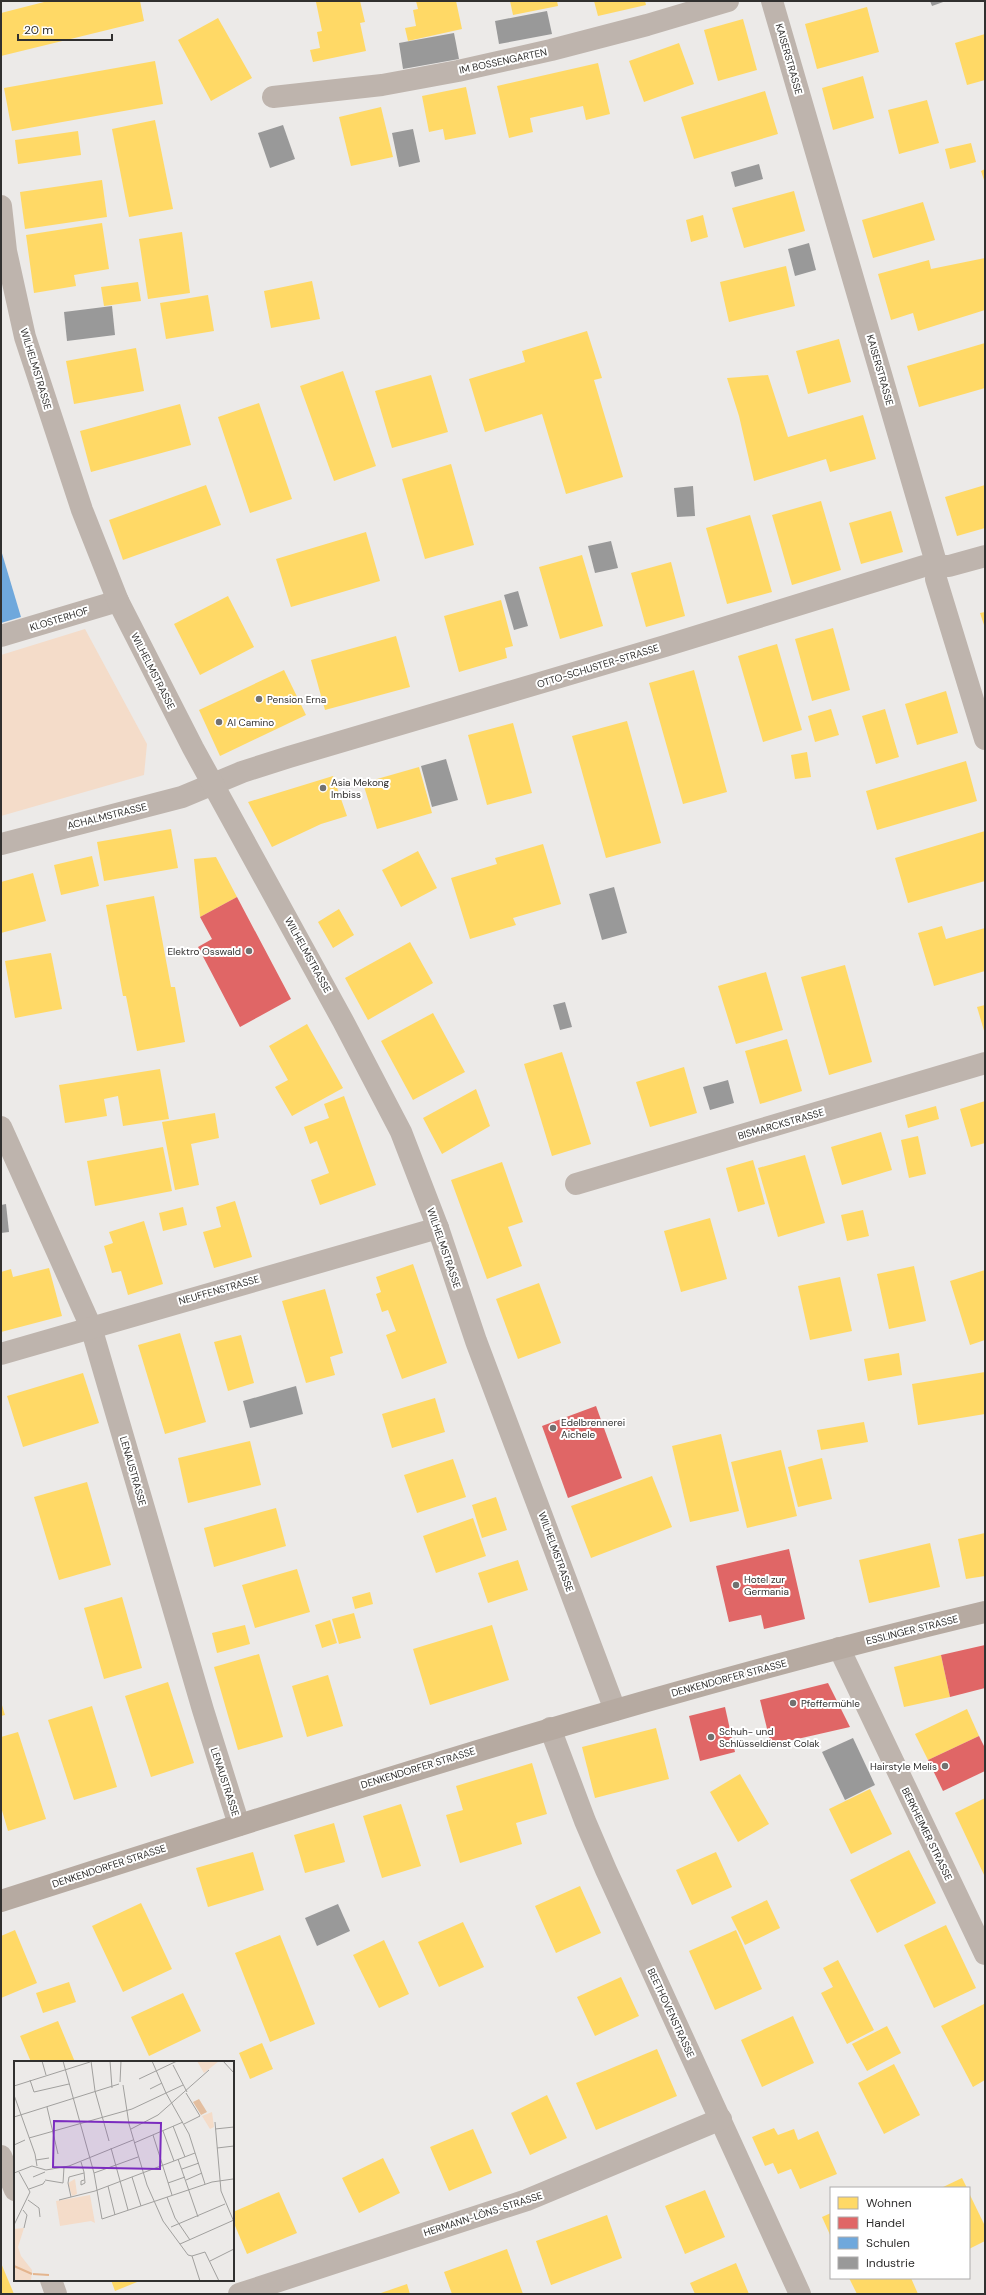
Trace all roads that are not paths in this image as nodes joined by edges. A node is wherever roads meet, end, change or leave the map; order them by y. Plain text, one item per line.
1 (728, 1) edge
2 (772, 1) edge
3 (273, 97) dead end
4 (1, 206) edge
5 (2, 228) edge
6 (985, 556) edge
7 (937, 566) junction
8 (118, 601) junction
9 (1, 636) edge
10 (985, 739) edge
11 (213, 785) junction
12 (1, 844) edge
13 (985, 1063) edge
14 (1, 1127) edge
15 (576, 1184) dead end
16 (438, 1228) junction
17 (91, 1327) junction
18 (1, 1354) edge
19 (985, 1612) edge
20 (839, 1648) junction
21 (615, 1710) junction
22 (550, 1728) junction
23 (239, 1825) junction
24 (1, 1901) edge
25 (985, 1954) edge
26 (721, 2119) junction
27 (1, 2156) edge
28 (14, 2188) edge
29 (51, 2281) edge
30 (56, 2294) edge
31 (239, 2294) edge
32 (800, 2294) edge

1 - 3 street, IM BOSSENGARTEN
2 - 7 street, KAISERSTRASSE
4 - 5 street, WILHELMSTRASSE
5 - 8 street, WILHELMSTRASSE
6 - 7 street, OTTO-SCHUSTER-STRASSE
7 - 10 street, KAISERSTRASSE
7 - 11 street, OTTO-SCHUSTER-STRASSE
8 - 9 street, KLOSTERHOF
8 - 11 street, WILHELMSTRASSE
11 - 12 street, ACHALMSTRASSE
11 - 16 street, WILHELMSTRASSE
13 - 15 street, BISMARCKSTRASSE
14 - 17 street, LENAUSTRASSE
16 - 17 street, NEUFFENSTRASSE
16 - 21 street, WILHELMSTRASSE
17 - 18 street, NEUFFENSTRASSE
17 - 23 street, LENAUSTRASSE
19 - 20 main road, ESSLINGER STRASSE
20 - 21 main road, DENKENDORFER STRASSE
20 - 25 street, BERKHEIMER STRASSE
21 - 22 main road, DENKENDORFER STRASSE
22 - 23 main road, DENKENDORFER STRASSE
22 - 26 street, BEETHOVENSTRASSE
23 - 24 main road, DENKENDORFER STRASSE
26 - 31 street, HERMANN-LÖNS-STRASSE
26 - 32 street, BEETHOVENSTRASSE
27 - 28 street
29 - 30 street

